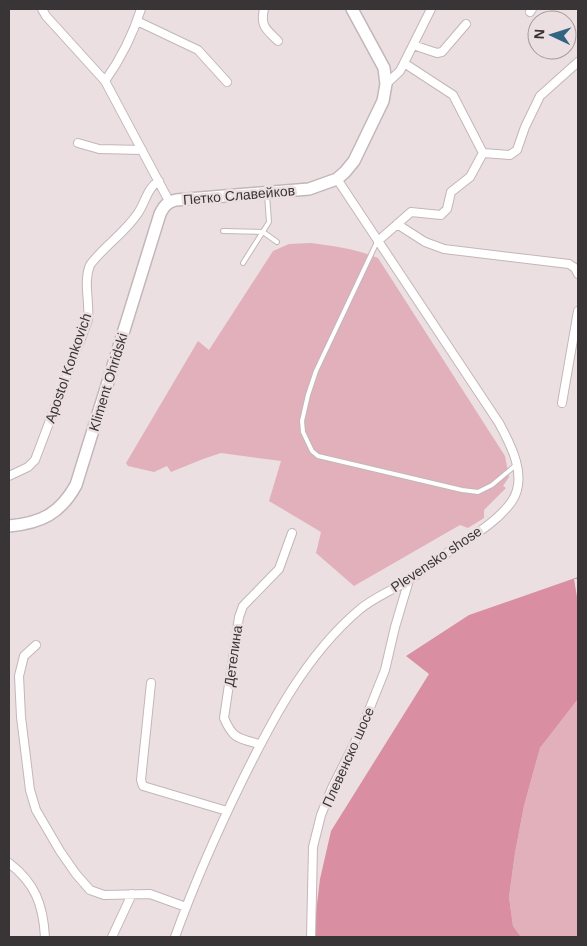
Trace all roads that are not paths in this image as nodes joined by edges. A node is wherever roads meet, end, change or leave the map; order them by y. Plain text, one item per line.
1 (42, 9) edge
2 (141, 9) edge
3 (264, 9) edge
4 (352, 9) edge
5 (431, 9) edge
6 (137, 21) junction
7 (466, 24) dead end
8 (278, 41) dead end
9 (413, 45) junction
10 (578, 62) edge
11 (404, 63) junction
12 (105, 81) junction
13 (227, 82) dead end
14 (386, 84) junction
15 (78, 143) dead end
16 (142, 150) junction
17 (483, 153) junction
18 (337, 179) junction
19 (159, 181) junction
20 (267, 192) junction
21 (170, 202) junction
22 (398, 224) junction
23 (223, 231) dead end
24 (263, 232) junction
25 (378, 241) junction
26 (277, 242) dead end
27 (243, 263) dead end
28 (578, 274) edge
29 (578, 311) edge
30 (562, 403) dead end
31 (517, 464) junction
32 (9, 476) edge
33 (9, 526) edge
34 (292, 533) dead end
35 (409, 580) junction
36 (36, 645) dead end
37 (151, 682) dead end
38 (259, 744) junction
39 (227, 811) junction
40 (9, 862) edge
41 (132, 894) junction
42 (186, 907) junction
43 (45, 937) edge
44 (112, 937) edge
45 (175, 937) edge
46 (311, 937) edge

1 - 12 street
2 - 6 street
3 - 8 street
4 - 14 street
5 - 9 street
6 - 12 street
6 - 13 street
7 - 9 street
9 - 11 street
10 - 17 street
11 - 14 street
11 - 17 street
12 - 16 street
14 - 18 street
15 - 16 street
16 - 19 street
17 - 22 street
18 - 20 street, Петко Славейков
18 - 25 street, Plevensko shose
19 - 21 street
19 - 32 street, Apostol Konkovich
20 - 21 street, Петко Славейков
20 - 24 lane
21 - 33 street, Kliment Ohridski
22 - 25 street
22 - 28 street
23 - 24 lane
24 - 26 lane
24 - 27 lane
25 - 31 street, Plevensko shose
25 - 31 lane
29 - 30 street
31 - 35 street, Plevensko shose
34 - 38 street, Детелина
35 - 38 street, Plevensko shose
35 - 46 street, Плевенско шосе
36 - 41 street
37 - 39 street
38 - 39 street, Plevensko shose
39 - 42 street, Plevensko shose
40 - 43 street
41 - 42 street
41 - 44 street
42 - 45 street, Plevensko shose

